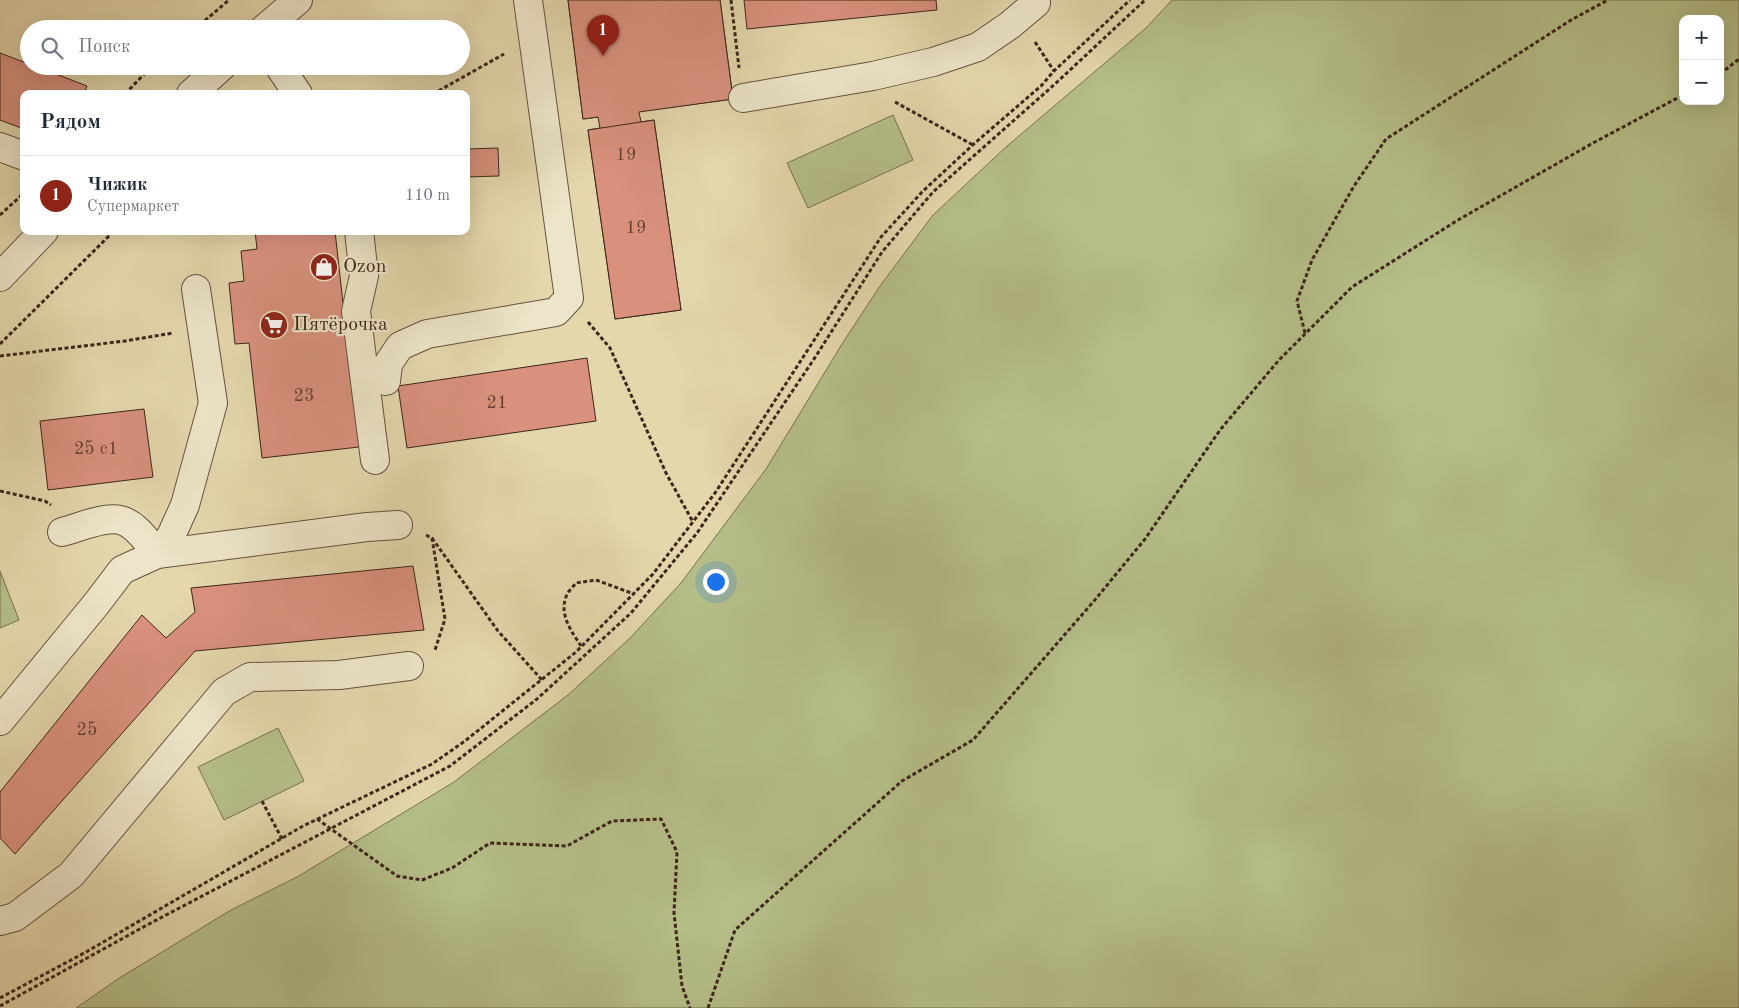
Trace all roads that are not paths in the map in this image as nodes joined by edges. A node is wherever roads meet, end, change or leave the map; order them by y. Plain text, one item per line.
1 (298, 0) edge
2 (528, 0) edge
3 (1036, 1) edge
4 (275, 20) edge
5 (212, 75) edge
6 (285, 75) edge
7 (195, 90) edge
8 (295, 90) edge
9 (743, 98) road end
10 (0, 148) edge
11 (20, 155) edge
12 (39, 235) edge
13 (359, 235) edge
14 (5, 265) edge
15 (196, 289) dead end
16 (386, 381) dead end
17 (375, 460) dead end
18 (398, 525) road end
19 (68, 530) road end
20 (157, 554) junction
21 (409, 666) road end
22 (0, 721) edge
23 (0, 921) edge

1 - 4 street
2 - 16 street
3 - 9 street
5 - 7 street
6 - 8 street
10 - 11 street
12 - 14 street
13 - 17 street
15 - 20 street
18 - 20 street
19 - 20 street
20 - 22 street
21 - 23 street

